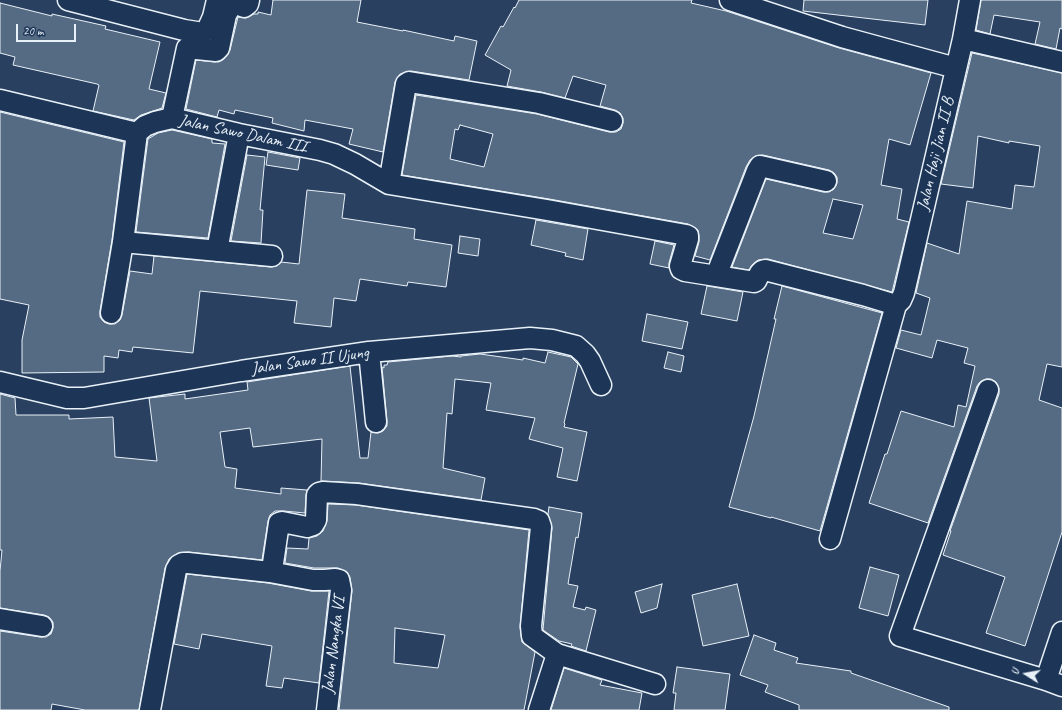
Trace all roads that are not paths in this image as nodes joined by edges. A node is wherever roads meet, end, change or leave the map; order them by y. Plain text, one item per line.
1 (68, 0) edge
2 (217, 0) edge
3 (250, 0) edge
4 (730, 0) edge
5 (970, 0) edge
6 (963, 40) junction
7 (1062, 62) edge
8 (956, 68) junction
9 (0, 100) edge
10 (172, 118) junction
11 (612, 121) dead end
12 (137, 133) junction
13 (239, 134) junction
14 (826, 181) dead end
15 (389, 184) junction
16 (123, 242) junction
17 (217, 251) junction
18 (272, 256) dead end
19 (716, 276) junction
20 (896, 305) junction
21 (111, 313) dead end
22 (369, 352) junction
23 (0, 382) edge
24 (601, 385) dead end
25 (988, 390) dead end
26 (376, 422) dead end
27 (830, 539) dead end
28 (270, 572) junction
29 (0, 619) edge
30 (42, 626) dead end
31 (1062, 632) edge
32 (557, 654) junction
33 (1054, 683) edge
34 (655, 684) dead end
35 (150, 710) edge
36 (327, 710) edge
37 (539, 710) edge

1 - 2 street
3 - 10 street
4 - 8 street
5 - 6 street, Jalan Haji Jian II B
6 - 7 street
6 - 8 street, Jalan Haji Jian II B
8 - 20 street, Jalan Haji Jian II B
9 - 12 street
10 - 12 street, Jalan Sawo Dalam III
10 - 13 street, Jalan Sawo Dalam III
11 - 15 street
12 - 16 street
13 - 15 street, Jalan Sawo Dalam III
13 - 17 street
14 - 19 street
15 - 19 street
16 - 17 street
16 - 21 street
17 - 18 street
19 - 20 street
20 - 27 street, Jalan Haji Jian II B
22 - 23 street, Jalan Sawo II Ujung
22 - 24 street, Jalan Sawo II Ujung
22 - 26 street
25 - 33 street
28 - 32 street
28 - 35 street
28 - 36 street, Jalan Nangka VI
29 - 30 street
31 - 33 street
32 - 34 street
32 - 37 street

